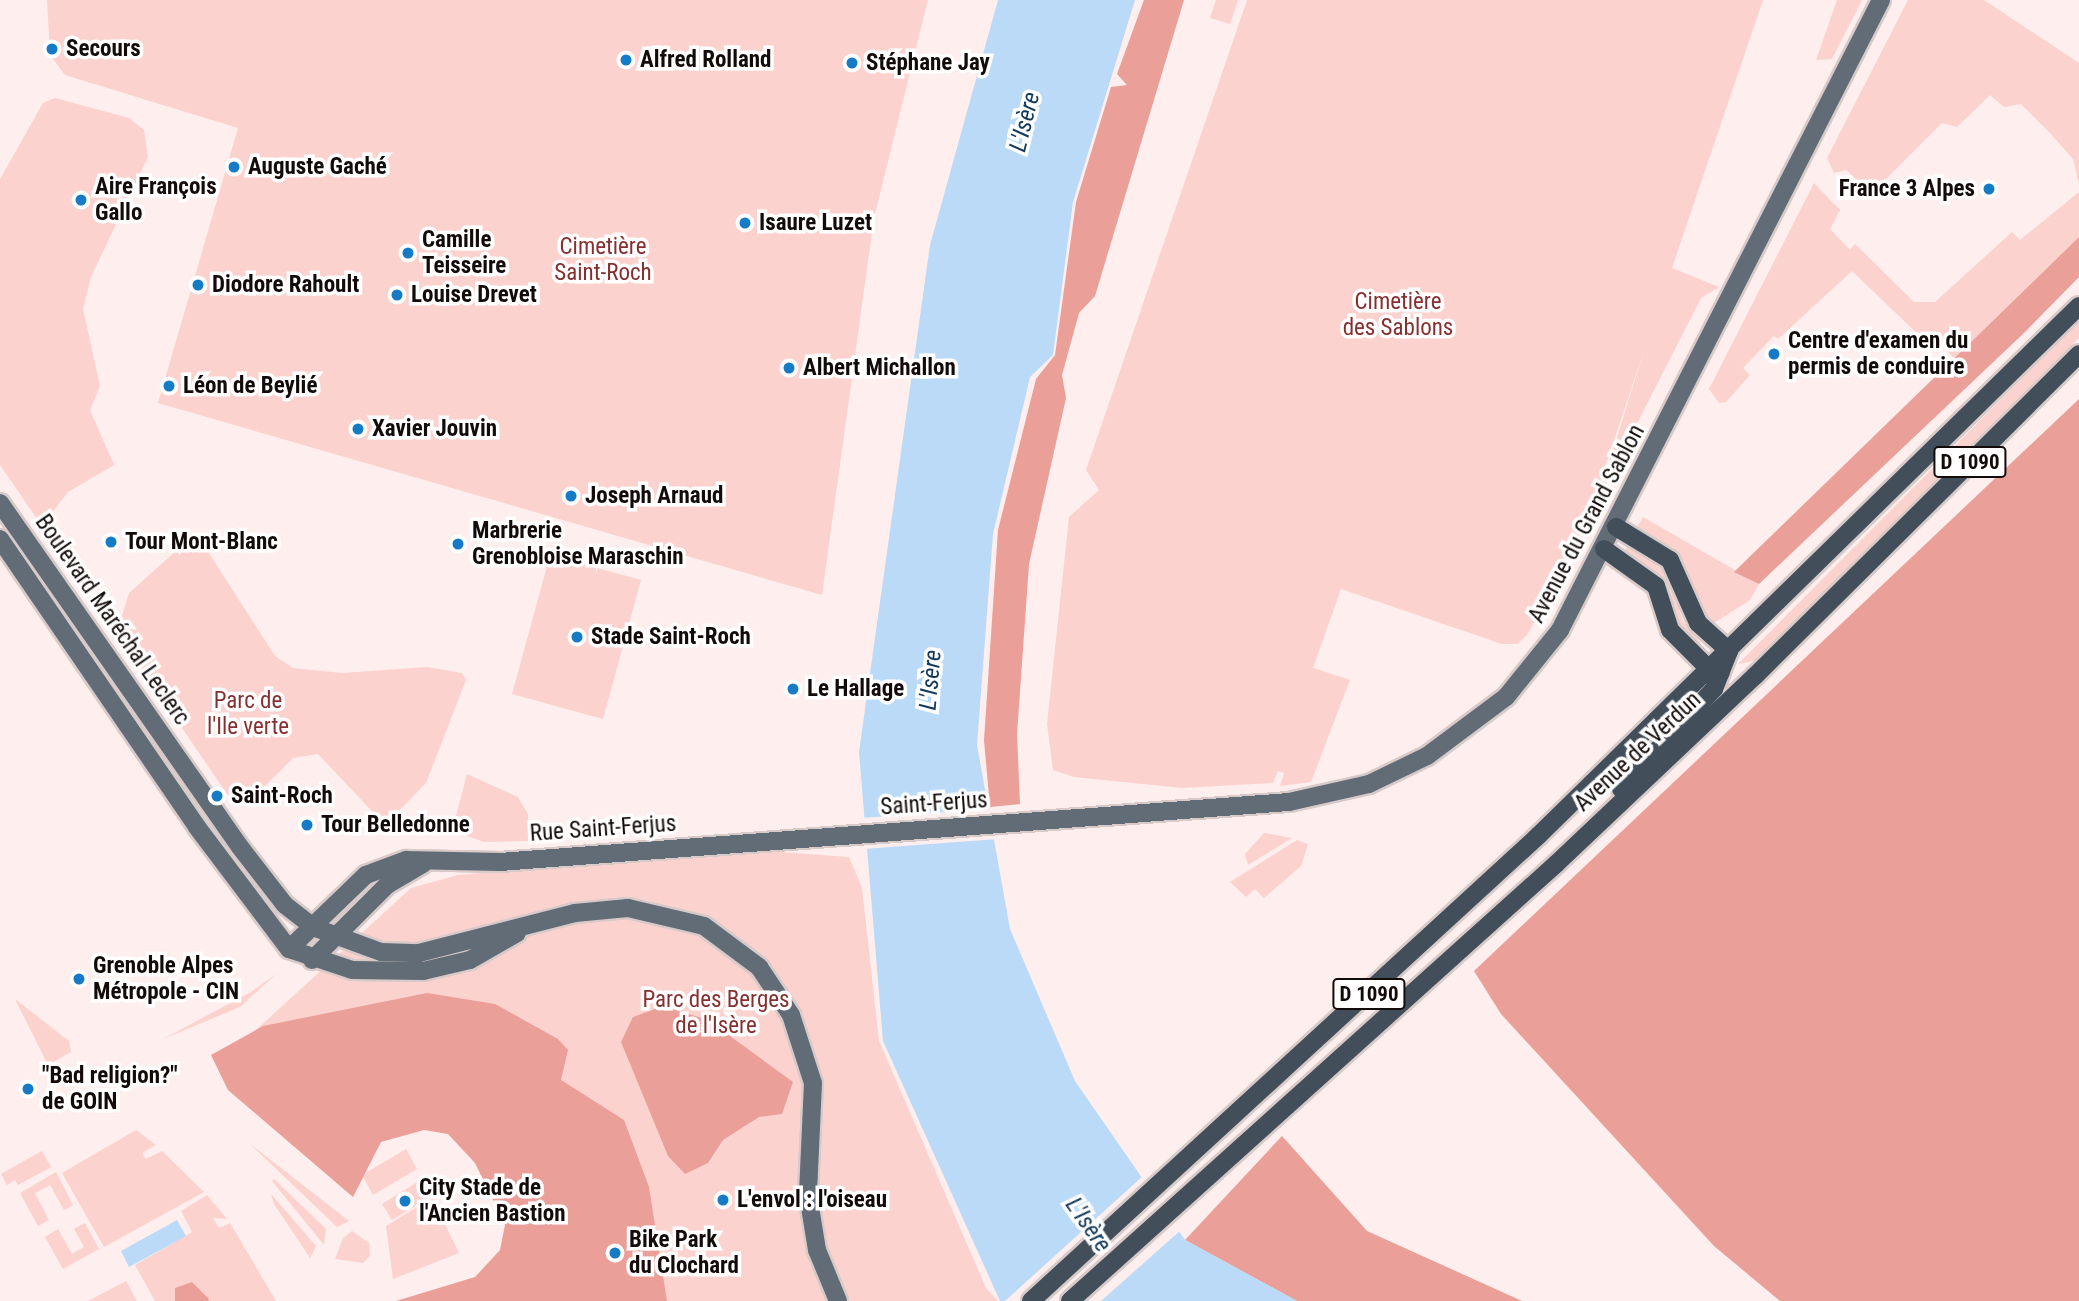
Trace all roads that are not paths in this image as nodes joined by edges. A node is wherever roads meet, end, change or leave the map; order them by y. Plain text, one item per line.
1 (1881, 0) edge
2 (2079, 306) edge
3 (2079, 354) edge
4 (0, 503) edge
5 (1616, 527) junction
6 (0, 539) edge
7 (1604, 549) junction
8 (1729, 651) junction
9 (1717, 671) junction
10 (1755, 676) junction
11 (1086, 818) joint
12 (1591, 830) junction
13 (786, 840) joint
14 (422, 864) junction
15 (313, 927) junction
16 (522, 929) junction
17 (334, 937) junction
18 (289, 949) junction
19 (313, 960) junction
20 (838, 1300) edge
21 (1031, 1301) edge
22 (1070, 1301) edge

1 - 5 street, Avenue du Grand Sablon
2 - 8 main road, D 1090
3 - 10 main road, Avenue de Verdun / D 1090
4 - 15 street, Boulevard Maréchal Leclerc
5 - 7 street, Avenue du Grand Sablon
5 - 8 main road
6 - 18 street, Boulevard Maréchal Leclerc
7 - 9 main road
7 - 11 street, Avenue du Grand Sablon
8 - 9 main road, D 1090
9 - 10 main road
9 - 12 main road
9 - 21 main road, Avenue de Verdun / D 1090
10 - 12 main road, Avenue de Verdun / D 1090
11 - 13 street, Saint-Ferjus
12 - 22 main road, Avenue de Verdun / D 1090
13 - 14 street, Rue Saint-Ferjus
14 - 15 street, Rue Saint-Ferjus
14 - 17 street
15 - 17 street, Boulevard Maréchal Leclerc
15 - 18 street, Rue Saint-Ferjus
16 - 17 street, Boulevard Maréchal Leclerc
16 - 19 street
16 - 20 street
17 - 19 street
18 - 19 street

